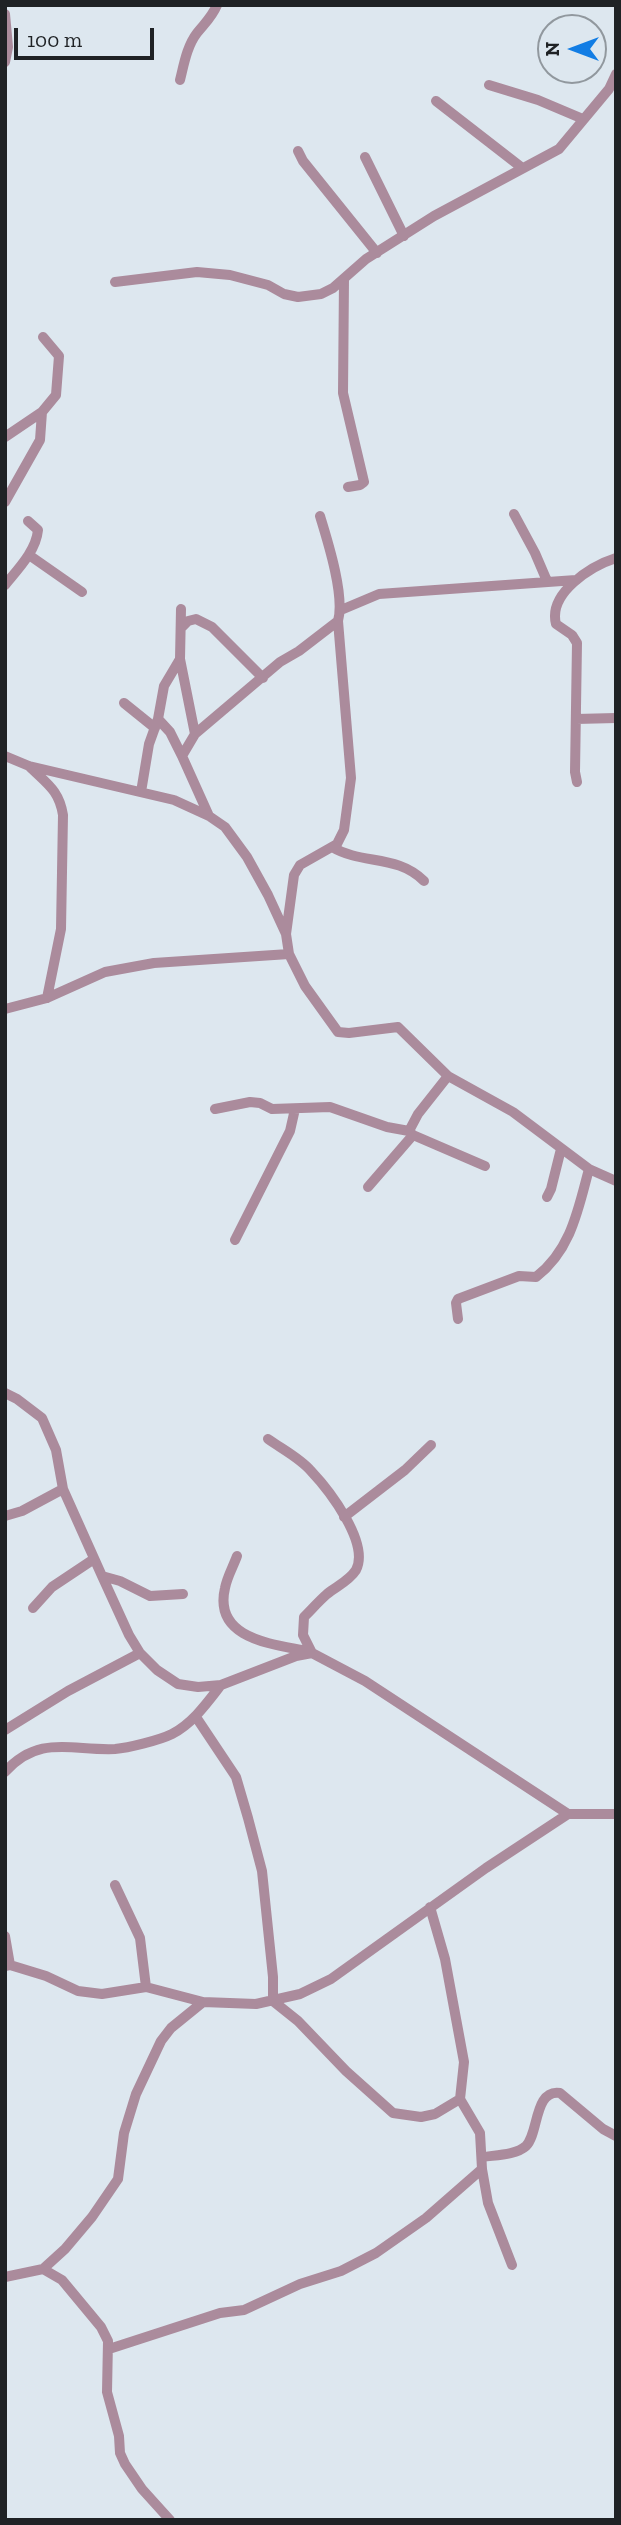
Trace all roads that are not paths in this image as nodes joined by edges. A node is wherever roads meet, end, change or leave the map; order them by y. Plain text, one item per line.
1 (216, 5) edge
2 (5, 14) edge
3 (5, 62) edge
4 (616, 74) edge
5 (180, 80) dead end
6 (489, 85) dead end
7 (612, 91) edge
8 (436, 101) dead end
9 (583, 119) junction
10 (298, 151) dead end
11 (365, 158) dead end
12 (521, 167) junction
13 (404, 236) junction
14 (376, 253) junction
15 (344, 279) junction
16 (115, 282) dead end
17 (43, 337) dead end
18 (42, 412) junction
19 (5, 437) edge
20 (348, 487) dead end
21 (5, 502) edge
22 (514, 514) dead end
23 (320, 516) dead end
24 (28, 521) dead end
25 (29, 555) junction
26 (616, 558) edge
27 (576, 580) junction
28 (547, 581) junction
29 (5, 585) edge
30 (82, 592) dead end
31 (181, 609) dead end
32 (339, 616) junction
33 (182, 627) junction
34 (180, 659) junction
35 (263, 678) junction
36 (124, 703) dead end
37 (616, 718) edge
38 (576, 719) junction
39 (157, 724) junction
40 (195, 734) junction
41 (5, 756) edge
42 (182, 756) junction
43 (29, 766) junction
44 (577, 782) dead end
45 (141, 792) junction
46 (209, 816) junction
47 (332, 847) junction
48 (424, 881) dead end
49 (286, 934) junction
50 (289, 954) junction
51 (47, 998) junction
52 (5, 1009) edge
53 (448, 1076) junction
54 (215, 1108) dead end
55 (295, 1109) junction
56 (411, 1133) junction
57 (561, 1149) junction
58 (485, 1166) dead end
59 (589, 1170) junction
60 (616, 1181) edge
61 (369, 1187) dead end
62 (547, 1197) dead end
63 (235, 1240) dead end
64 (458, 1319) dead end
65 (5, 1393) edge
66 (268, 1439) dead end
67 (431, 1445) dead end
68 (63, 1489) junction
69 (5, 1516) edge
70 (344, 1517) junction
71 (237, 1556) dead end
72 (94, 1559) junction
73 (102, 1576) junction
74 (183, 1594) dead end
75 (33, 1608) dead end
76 (140, 1653) junction
77 (312, 1653) junction
78 (221, 1685) junction
79 (197, 1717) junction
80 (5, 1730) edge
81 (5, 1772) edge
82 (568, 1814) junction
83 (616, 1814) edge
84 (116, 1885) dead end
85 (430, 1907) junction
86 (5, 1936) edge
87 (8, 1965) edge
88 (146, 1987) junction
89 (273, 2001) junction
90 (203, 2002) junction
91 (460, 2099) junction
92 (616, 2136) edge
93 (483, 2157) junction
94 (482, 2169) junction
95 (512, 2265) dead end
96 (43, 2269) junction
97 (5, 2277) edge
98 (110, 2350) junction
99 (170, 2520) edge

1 - 5 street
2 - 3 street
4 - 7 street
6 - 9 street
7 - 9 street
8 - 12 street
9 - 12 street
10 - 14 street
11 - 13 street
12 - 13 street
13 - 14 street
14 - 15 street
15 - 16 street
15 - 20 street
17 - 18 street
18 - 19 street
18 - 21 street
22 - 28 street
23 - 32 street
24 - 25 street
25 - 29 street
25 - 30 street
26 - 27 street
27 - 28 street
27 - 38 street
28 - 32 street
31 - 33 street
32 - 35 street
32 - 47 street
33 - 34 street
33 - 35 street
34 - 39 street
34 - 40 street
35 - 40 street
36 - 39 street
37 - 38 street
38 - 44 street
39 - 42 street
39 - 45 street
40 - 42 street
41 - 43 street
42 - 46 street
43 - 45 street
43 - 51 street
45 - 46 street
46 - 49 street
47 - 48 street
47 - 49 street
49 - 50 street
50 - 51 street
50 - 53 street
51 - 52 street
53 - 56 street
53 - 57 street
54 - 55 street
55 - 56 street
55 - 63 street
56 - 58 street
56 - 61 street
57 - 59 street
57 - 62 street
59 - 60 street
59 - 64 street
65 - 68 street
66 - 70 street
67 - 70 street
68 - 69 street
68 - 72 street
70 - 77 street
71 - 77 street
72 - 73 street
72 - 75 street
73 - 74 street
73 - 76 street
76 - 78 street
76 - 80 street
77 - 78 street
77 - 82 street
78 - 79 street
79 - 81 street
79 - 89 street
82 - 83 street
82 - 85 street
84 - 88 street
85 - 89 street
85 - 91 street
86 - 87 street
87 - 88 street
88 - 90 street
89 - 90 street
89 - 91 street
90 - 96 street
91 - 93 street
92 - 93 street
93 - 94 street
94 - 95 street
94 - 98 street
96 - 97 street
96 - 98 street
98 - 99 street

